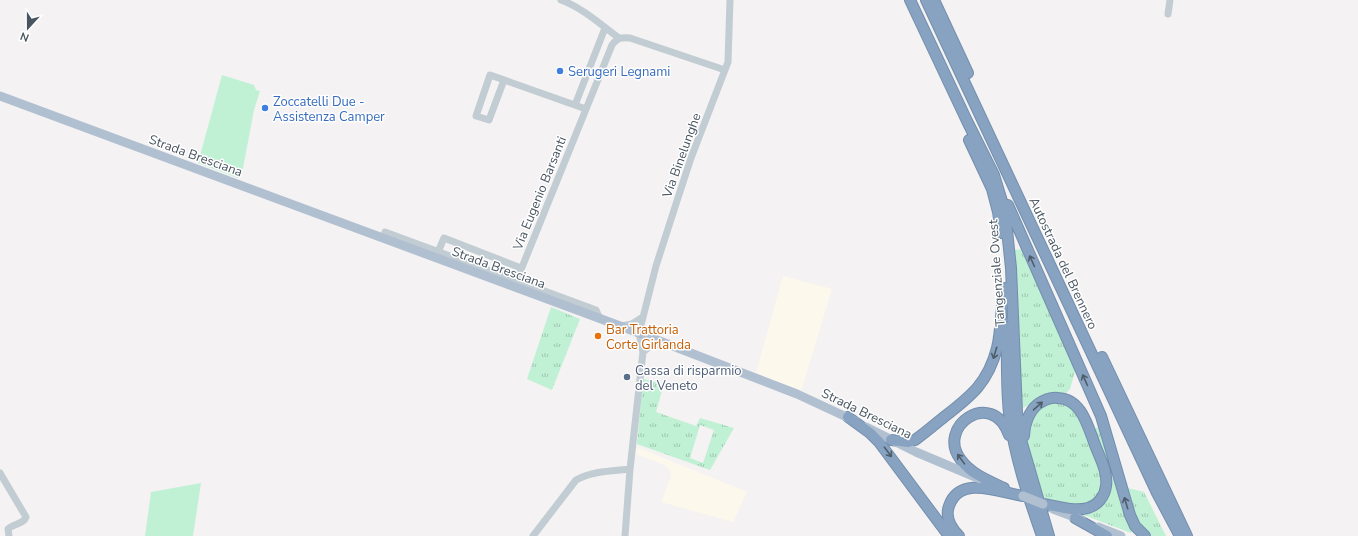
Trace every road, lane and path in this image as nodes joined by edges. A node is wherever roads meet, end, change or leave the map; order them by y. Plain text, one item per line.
1 (562, 0) edge
2 (730, 0) edge
3 (904, 0) edge
4 (910, 0) edge
5 (926, 0) edge
6 (934, 0) edge
7 (1170, 0) edge
8 (1168, 14) dead end
9 (605, 28) junction
10 (620, 38) junction
11 (725, 70) junction
12 (504, 80) junction
13 (0, 96) edge
14 (574, 105) junction
15 (586, 109) junction
16 (994, 175) junction
17 (383, 238) junction
18 (438, 252) junction
19 (521, 268) junction
20 (515, 284) junction
21 (1006, 288) junction
22 (643, 317) junction
23 (620, 326) junction
24 (639, 333) junction
25 (662, 342) junction
26 (643, 352) junction
27 (848, 417) junction
28 (891, 440) junction
29 (630, 469) junction
30 (0, 473) edge
31 (1022, 474) junction
32 (1002, 490) junction
33 (1036, 495) junction
34 (1023, 496) joint
35 (1043, 504) joint
36 (1054, 507) junction
37 (1032, 508) junction
38 (1075, 518) junction
39 (9, 536) edge
40 (533, 536) edge
41 (625, 536) edge
42 (949, 536) edge
43 (959, 536) edge
44 (1036, 536) edge
45 (1042, 536) edge
46 (1050, 536) edge
47 (1107, 536) edge
48 (1121, 536) edge
49 (1145, 536) edge
50 (1180, 536) edge
51 (1188, 536) edge

1 - 9 street
2 - 11 street, Via Binelunghe
3 - 21 highway, Tangenziale Ovest
4 - 16 highway, Tangenziale Ovest
5 - 50 highway, Autostrada del Brennero
6 - 51 highway, Autostrada del Brennero
7 - 8 street
9 - 10 street
9 - 14 street
10 - 11 street
10 - 15 street, Via Eugenio Barsanti
11 - 22 street, Via Binelunghe
12 - 12 street
12 - 14 street
13 - 17 main road, Strada Bresciana
14 - 15 street
15 - 19 street, Via Eugenio Barsanti
16 - 33 highway, Tangenziale Ovest
49 -> 16 highway
17 - 18 street, Strada Bresciana
17 - 20 main road, Strada Bresciana
18 - 19 street, Strada Bresciana
18 - 20 street, Strada Bresciana
19 - 20 street, Via Eugenio Barsanti
20 - 23 main road, Strada Bresciana
21 -> 28 highway
21 - 31 highway, Tangenziale Ovest
22 - 23 street
22 - 24 street, Via Binelunghe
23 - 24 main road, Strada Bresciana
24 - 25 main road, Strada Bresciana
24 - 26 street
25 - 26 street
25 - 27 main road, Strada Bresciana
26 - 29 street
27 - 28 main road, Strada Bresciana
27 -> 42 highway
28 - 32 main road, Strada Bresciana
29 - 40 street
29 - 41 street
30 - 39 street
32 -> 31 highway
31 - 37 highway, Tangenziale Ovest
32 - 34 highway
32 - 43 highway
33 -> 36 highway
33 - 46 highway, Tangenziale Ovest
34 - 35 main road, bridge
35 - 36 highway
36 - 38 main road
37 - 44 highway
37 - 45 highway, Tangenziale Ovest
38 - 47 highway
38 - 48 main road

